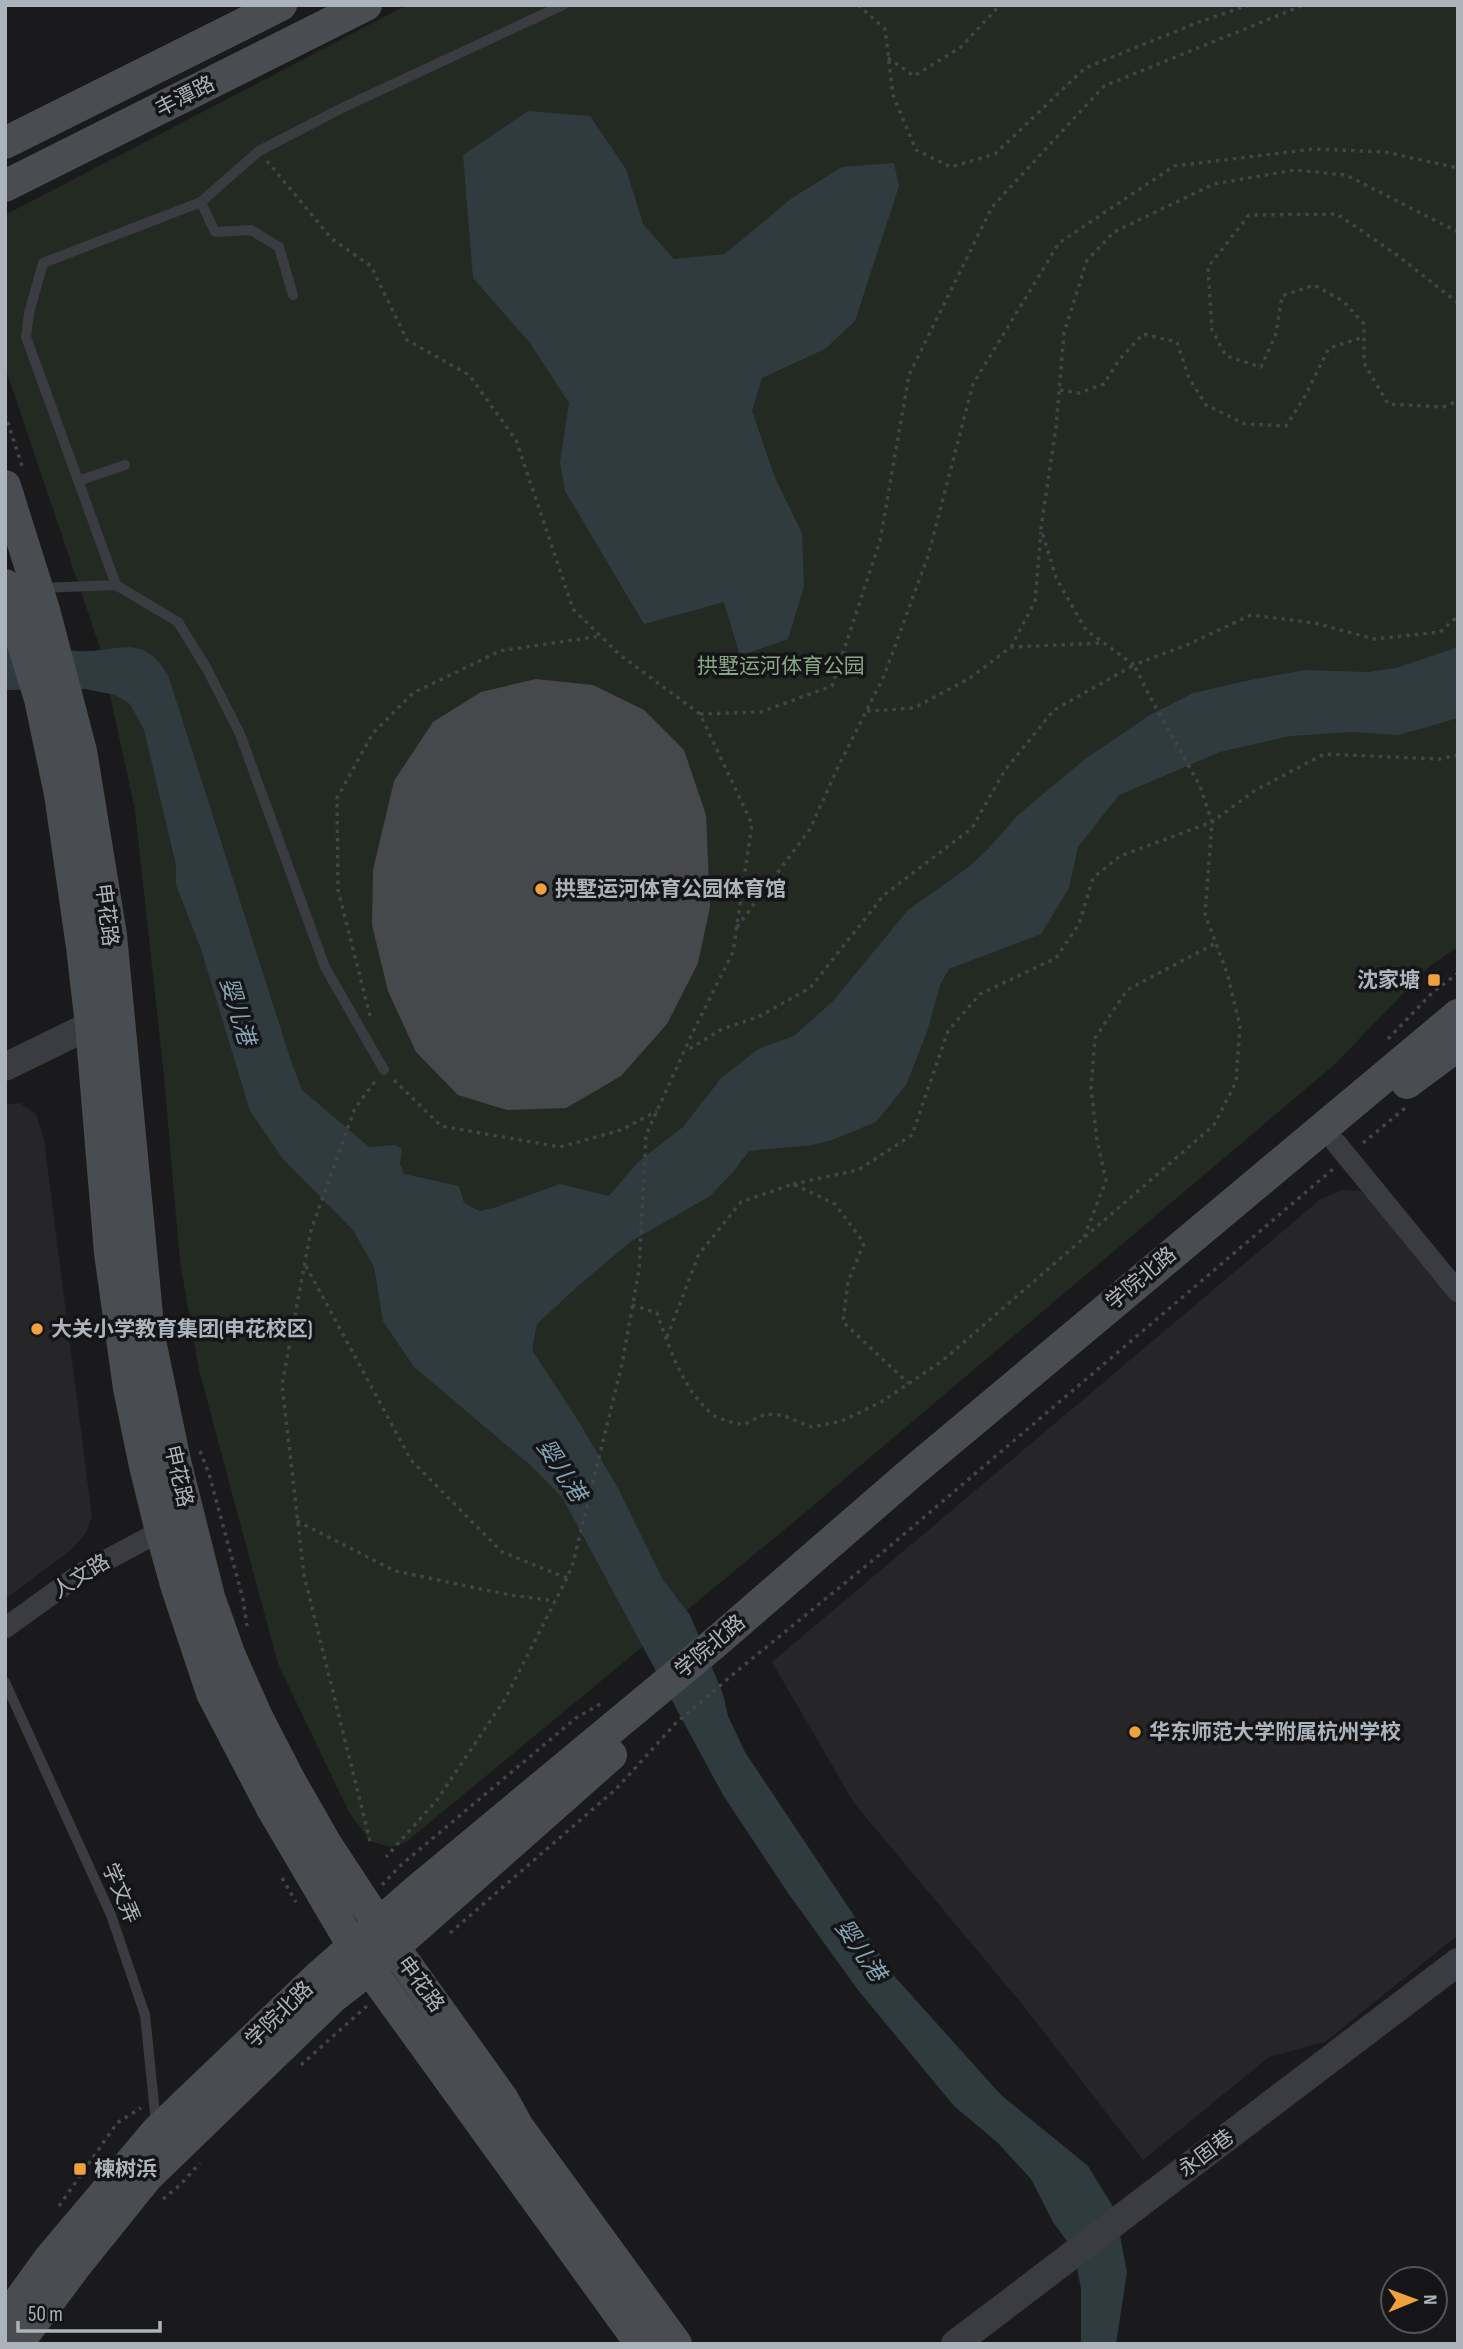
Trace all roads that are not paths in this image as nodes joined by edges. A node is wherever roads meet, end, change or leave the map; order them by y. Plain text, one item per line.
1 (281, 5) edge
2 (366, 5) edge
3 (563, 5) edge
4 (5, 143) edge
5 (5, 186) edge
6 (201, 202) junction
7 (293, 295) dead end
8 (125, 465) dead end
9 (78, 481) junction
10 (5, 486) edge
11 (116, 585) junction
12 (24, 596) edge
13 (54, 700) junction
14 (1458, 1015) edge
15 (91, 1025) junction
16 (1458, 1045) edge
17 (5, 1067) edge
18 (384, 1070) road end
19 (1341, 1150) junction
20 (1458, 1292) edge
21 (161, 1531) junction
22 (5, 1628) edge
23 (727, 1657) junction
24 (5, 1682) edge
25 (386, 1935) junction
26 (1458, 1962) edge
27 (369, 1968) junction
28 (157, 2131) junction
29 (5, 2320) edge
30 (17, 2344) edge
31 (641, 2344) edge
32 (676, 2344) edge
33 (955, 2344) edge

1 - 4 main road, 丰潭路
2 - 5 main road, 丰潭路
3 - 6 lane
6 - 7 lane
6 - 9 lane
8 - 9 lane
9 - 11 lane
10 - 12 main road, 申花路
11 - 12 lane
11 - 18 lane
12 - 13 main road, 申花路
13 - 15 main road, 申花路
13 - 25 main road, 申花路
14 - 23 main road, 学院北路
15 - 17 street
15 - 21 main road, 申花路
16 - 19 main road, 学院北路
19 - 20 street
19 - 23 main road, 学院北路
21 - 22 street, 人文路
21 - 27 main road, 申花路
23 - 25 main road, 学院北路
23 - 25 main road, 学院北路
24 - 28 lane, 学文弄
25 - 27 main road, 学院北路
25 - 32 main road, 申花路
26 - 33 street, 永固巷
27 - 28 main road, 学院北路
27 - 30 main road, 学院北路
27 - 31 main road, 申花路
28 - 29 main road, 学院北路

